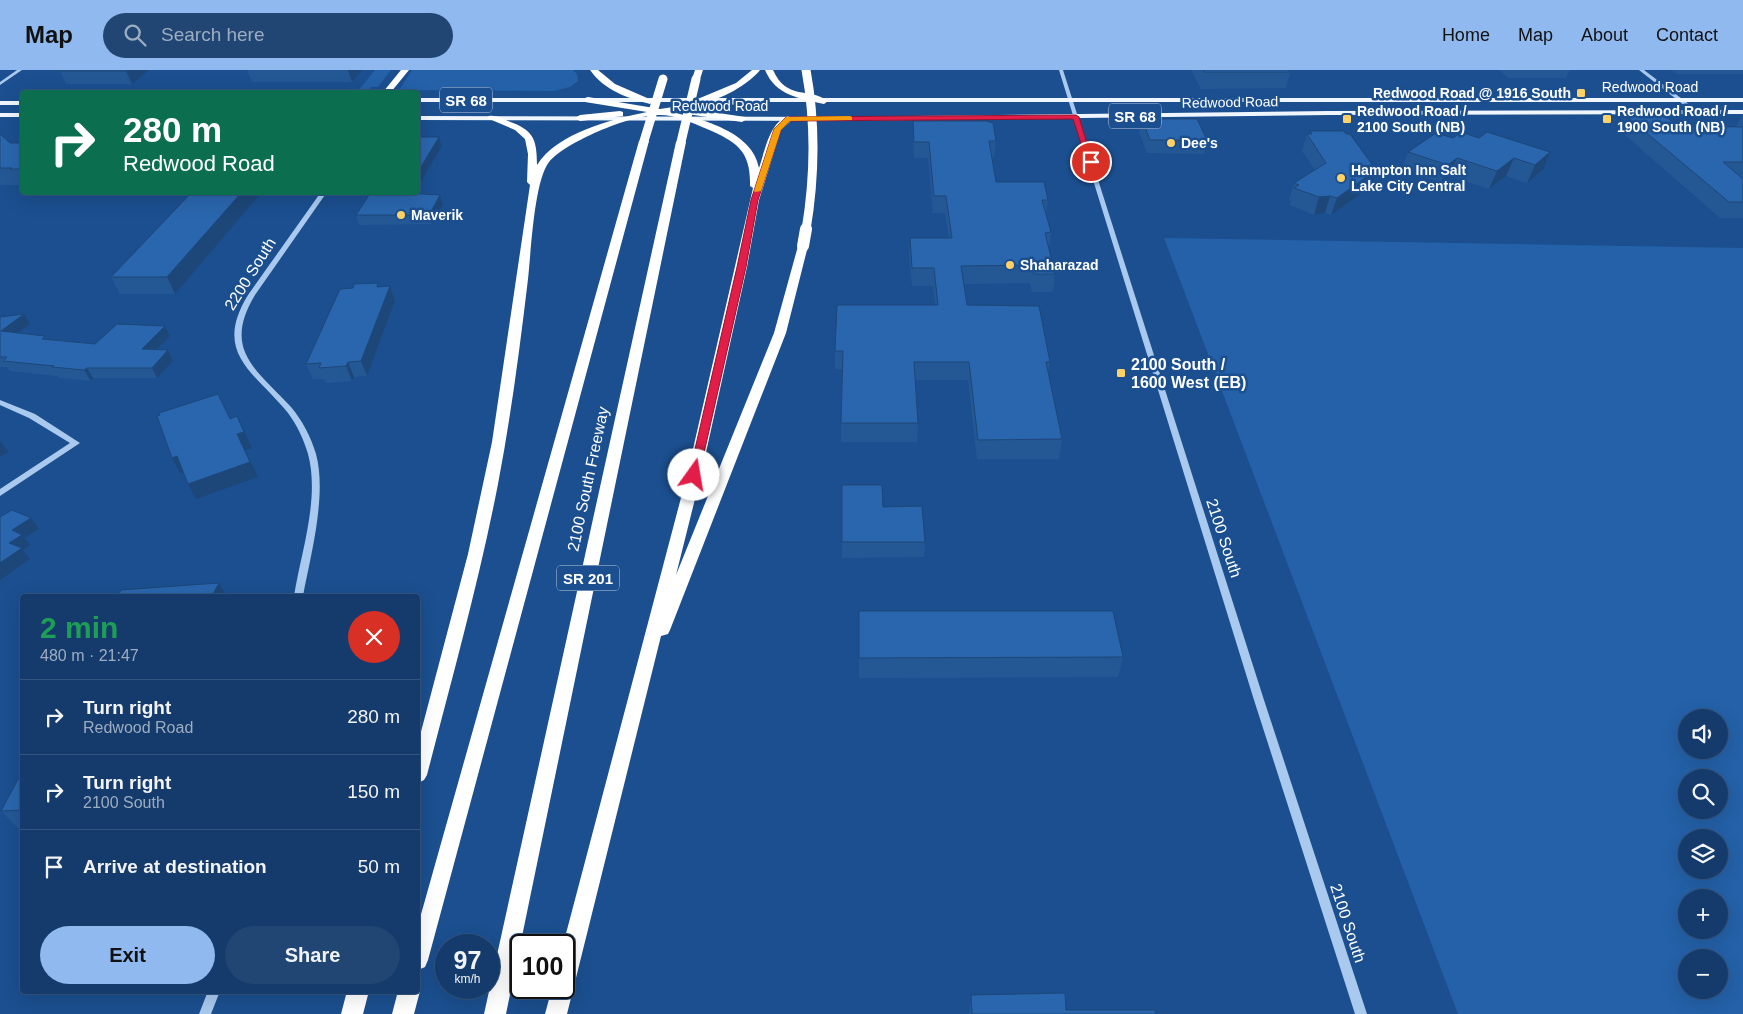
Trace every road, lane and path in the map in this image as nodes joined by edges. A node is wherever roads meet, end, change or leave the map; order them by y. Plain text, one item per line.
1 (20, 70) edge
2 (405, 70) edge
3 (594, 70) edge
4 (756, 70) edge
5 (769, 70) edge
6 (806, 70) edge
7 (1061, 70) edge
8 (1641, 70) edge
9 (664, 74) edge
10 (698, 75) edge
11 (0, 84) edge
12 (389, 90) edge
13 (420, 100) edge
14 (588, 100) junction
15 (645, 100) junction
16 (699, 100) junction
17 (748, 100) junction
18 (1680, 100) junction
19 (1743, 100) edge
20 (824, 101) junction
21 (1071, 101) junction
22 (0, 103) edge
23 (20, 103) edge
24 (650, 109) junction
25 (669, 109) junction
26 (1696, 112) junction
27 (1743, 112) edge
28 (0, 115) edge
29 (20, 115) edge
30 (1076, 117) junction
31 (420, 118) edge
32 (492, 118) junction
33 (580, 118) junction
34 (633, 118) junction
35 (687, 118) junction
36 (742, 119) junction
37 (788, 119) junction
38 (322, 195) edge
39 (532, 200) junction
40 (754, 200) junction
41 (0, 402) edge
42 (0, 493) edge
43 (298, 594) edge
44 (639, 690) junction
45 (420, 767) edge
46 (575, 939) edge
47 (420, 953) edge
48 (213, 994) edge
49 (357, 994) edge
50 (408, 994) edge
51 (559, 999) edge
52 (205, 1014) edge
53 (352, 1014) edge
54 (403, 1014) edge
55 (495, 1014) edge
56 (556, 1014) edge
57 (1361, 1014) edge

1 - 11 street
2 - 12 highway
3 - 15 highway
4 - 16 highway
5 - 20 highway
6 - 44 highway, bridge
7 - 21 street, 2100 South
8 - 18 street
9 - 47 highway, 2100 South Freeway, bridge
10 - 55 highway, 2100 South Freeway / SR 201, bridge
13 - 14 main road, Redwood Road / SR 68
14 - 15 main road, Redwood Road / SR 68
14 - 24 highway
15 - 16 main road, Redwood Road / SR 68
15 - 25 highway
16 - 17 main road, Redwood Road / SR 68
16 - 25 highway
17 - 20 main road, Redwood Road / SR 68
17 - 25 highway
18 - 19 main road, Redwood Road / SR 68
18 - 21 main road, Redwood Road / SR 68
18 - 26 street
20 - 21 main road, Redwood Road / SR 68
21 - 30 street, 2100 South
22 - 23 main road
24 - 25 highway
24 - 33 highway
25 - 34 highway
25 - 35 highway
25 - 36 highway
26 - 27 main road, Redwood Road / SR 68
26 - 30 main road, Redwood Road / SR 68
28 - 29 main road
30 - 37 main road, Redwood Road / SR 68
30 - 57 street, 2100 South
31 - 32 main road, Redwood Road / SR 68
32 - 33 main road, Redwood Road / SR 68
32 - 39 highway
33 - 34 main road, Redwood Road / SR 68
34 - 35 main road, Redwood Road / SR 68
34 - 39 highway
35 - 36 main road, Redwood Road / SR 68
35 - 40 highway
36 - 37 main road, Redwood Road / SR 68
37 - 40 highway
38 - 43 street, 2200 South
39 - 45 highway
40 - 44 highway
41 - 42 street
44 - 46 highway
48 - 52 street
49 - 53 highway
50 - 54 highway
51 - 56 highway

